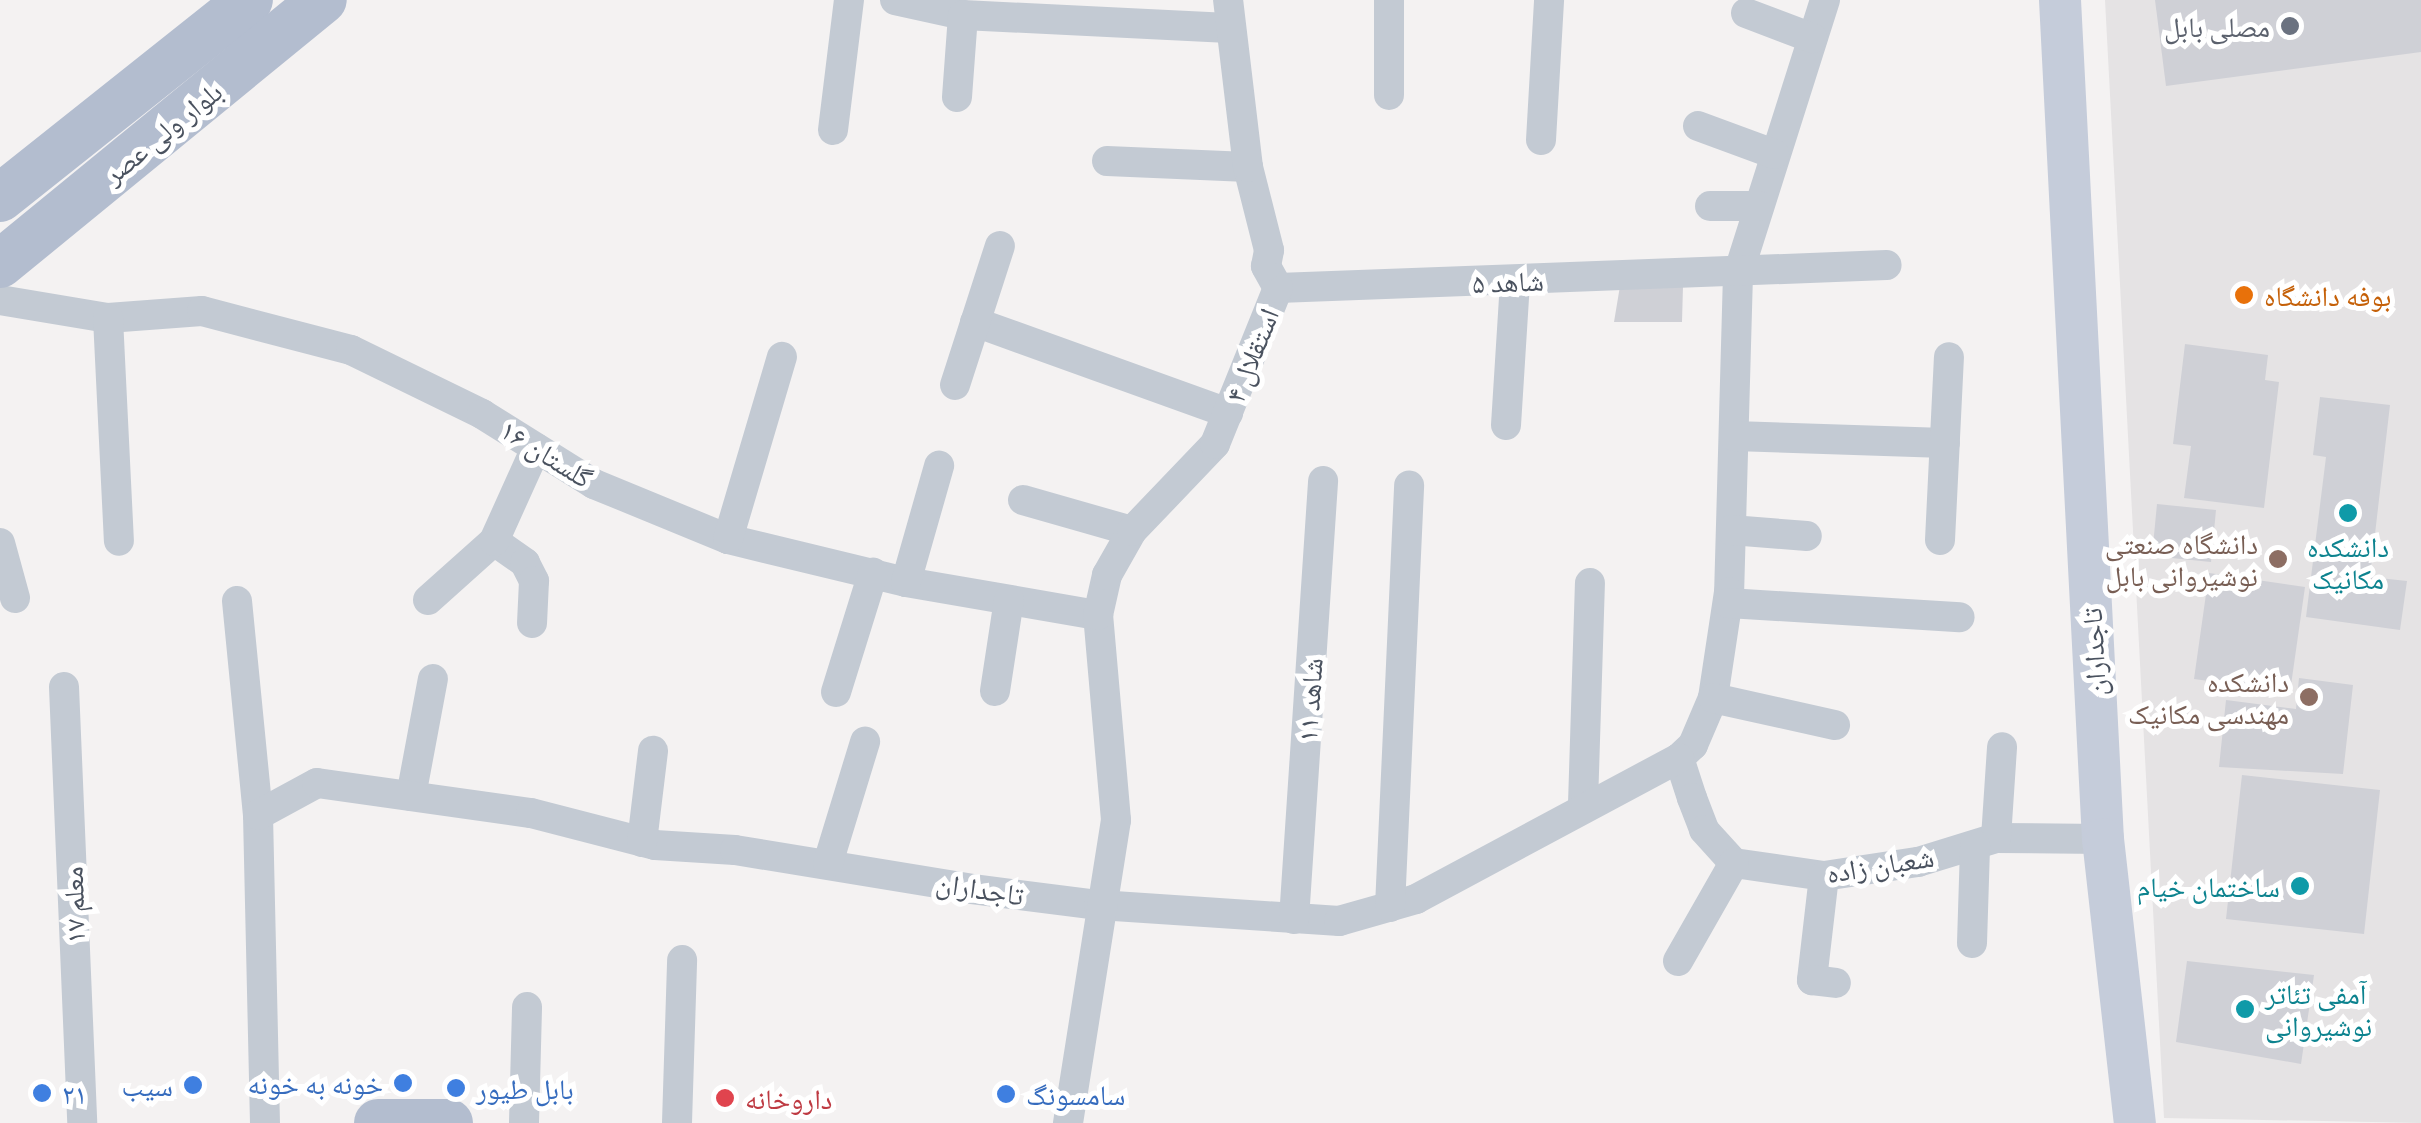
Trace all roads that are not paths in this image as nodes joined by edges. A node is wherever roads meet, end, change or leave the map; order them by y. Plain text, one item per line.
1 (249, 0) edge
2 (324, 0) edge
3 (849, 0) edge
4 (896, 0) edge
5 (1388, 0) edge
6 (1549, 0) edge
7 (1825, 0) edge
8 (2060, 0) edge
9 (1139, 12) edge
10 (1746, 13) dead end
11 (1228, 14) edge
12 (963, 15) junction
13 (1812, 38) junction
14 (1389, 94) dead end
15 (957, 96) dead end
16 (1698, 126) dead end
17 (833, 130) dead end
18 (1541, 140) dead end
19 (1774, 154) junction
20 (1107, 161) dead end
21 (1248, 167) junction
22 (0, 198) edge
23 (1710, 206) dead end
24 (1758, 206) junction
25 (1000, 246) dead end
26 (0, 264) edge
27 (1886, 265) dead end
28 (1738, 274) junction
29 (1515, 281) junction
30 (1278, 288) junction
31 (0, 300) edge
32 (108, 318) junction
33 (975, 322) junction
34 (782, 357) dead end
35 (1949, 357) dead end
36 (955, 385) dead end
37 (1228, 414) junction
38 (1506, 424) dead end
39 (1734, 436) junction
40 (1945, 443) junction
41 (536, 448) junction
42 (939, 466) dead end
43 (1323, 481) dead end
44 (1409, 484) dead end
45 (1023, 500) dead end
46 (1731, 530) junction
47 (1132, 531) junction
48 (1807, 536) dead end
49 (728, 539) junction
50 (1940, 540) dead end
51 (119, 541) dead end
52 (494, 541) junction
53 (0, 543) edge
54 (874, 574) junction
55 (906, 582) junction
56 (1590, 583) dead end
57 (15, 598) dead end
58 (428, 600) dead end
59 (1009, 600) junction
60 (237, 601) dead end
61 (1728, 604) junction
62 (1098, 615) junction
63 (1960, 617) dead end
64 (532, 623) dead end
65 (433, 679) dead end
66 (64, 686) dead end
67 (995, 691) dead end
68 (836, 692) dead end
69 (1713, 698) junction
70 (1835, 725) dead end
71 (865, 742) dead end
72 (2002, 747) dead end
73 (653, 751) dead end
74 (1679, 758) junction
75 (411, 796) junction
76 (1583, 804) junction
77 (258, 815) junction
78 (2103, 839) junction
79 (642, 842) junction
80 (1985, 842) junction
81 (1734, 863) junction
82 (828, 864) junction
83 (1824, 876) junction
84 (1099, 905) junction
85 (1390, 908) junction
86 (1294, 919) junction
87 (1972, 943) dead end
88 (682, 960) dead end
89 (1678, 961) dead end
90 (1836, 983) dead end
91 (527, 1007) dead end
92 (82, 1123) edge
93 (265, 1123) edge
94 (378, 1123) edge
95 (450, 1123) edge
96 (524, 1123) edge
97 (678, 1123) edge
98 (1068, 1123) edge
99 (2135, 1123) edge

1 - 22 main road, بلوار ولی عصر
2 - 26 main road, بلوار ولی عصر
3 - 17 street
4 - 12 street
5 - 14 street
6 - 18 street
7 - 13 street
8 - 78 main road, تاجداران
9 - 11 street
9 - 12 street
10 - 13 street
11 - 21 street, استقلال ۴
12 - 15 street
13 - 19 street
16 - 19 street
19 - 24 street
20 - 21 street
21 - 30 street, استقلال ۴
23 - 24 street
24 - 28 street
25 - 33 street
27 - 28 street, شاهد ۵
28 - 29 street, شاهد ۵
28 - 39 street
29 - 30 street, شاهد ۵
29 - 38 street
30 - 37 street, استقلال ۴
31 - 32 street, گلستان ۱۶
32 - 41 street, گلستان ۱۶
32 - 51 street
33 - 36 street
33 - 37 street
34 - 49 street
35 - 40 street
37 - 47 street, استقلال ۴
39 - 40 street
39 - 46 street
40 - 50 street
41 - 49 street, گلستان ۱۶
41 - 52 street
42 - 55 street
43 - 86 street, شاهد ۱۱
44 - 85 street
45 - 47 street
46 - 48 street
46 - 61 street
47 - 62 street, استقلال ۴
49 - 54 street, گلستان ۱۶
52 - 58 street
52 - 64 street
53 - 57 street
54 - 55 street, گلستان ۱۶
54 - 68 street
55 - 59 street, گلستان ۱۶
56 - 76 street
59 - 62 street, گلستان ۱۶
59 - 67 street
60 - 77 street
61 - 63 street
61 - 69 street
62 - 84 street, استقلال ۴
65 - 75 street
66 - 92 street, معلم ۱۷
69 - 70 street
69 - 74 street
71 - 82 street
72 - 80 street
73 - 79 street
74 - 76 street, تاجداران
74 - 81 street
75 - 77 street, تاجداران
75 - 79 street, تاجداران
76 - 85 street, تاجداران
77 - 93 street
78 - 80 street, شعبان زاده
78 - 99 main road, تاجداران
79 - 82 street, تاجداران
80 - 83 street, شعبان زاده
80 - 87 street
81 - 83 street, شعبان زاده
81 - 89 street
82 - 84 street, تاجداران
83 - 90 street
84 - 86 street, تاجداران
84 - 98 street, استقلال ۴
85 - 86 street, تاجداران
88 - 97 street
91 - 96 street
94 - 95 main road

